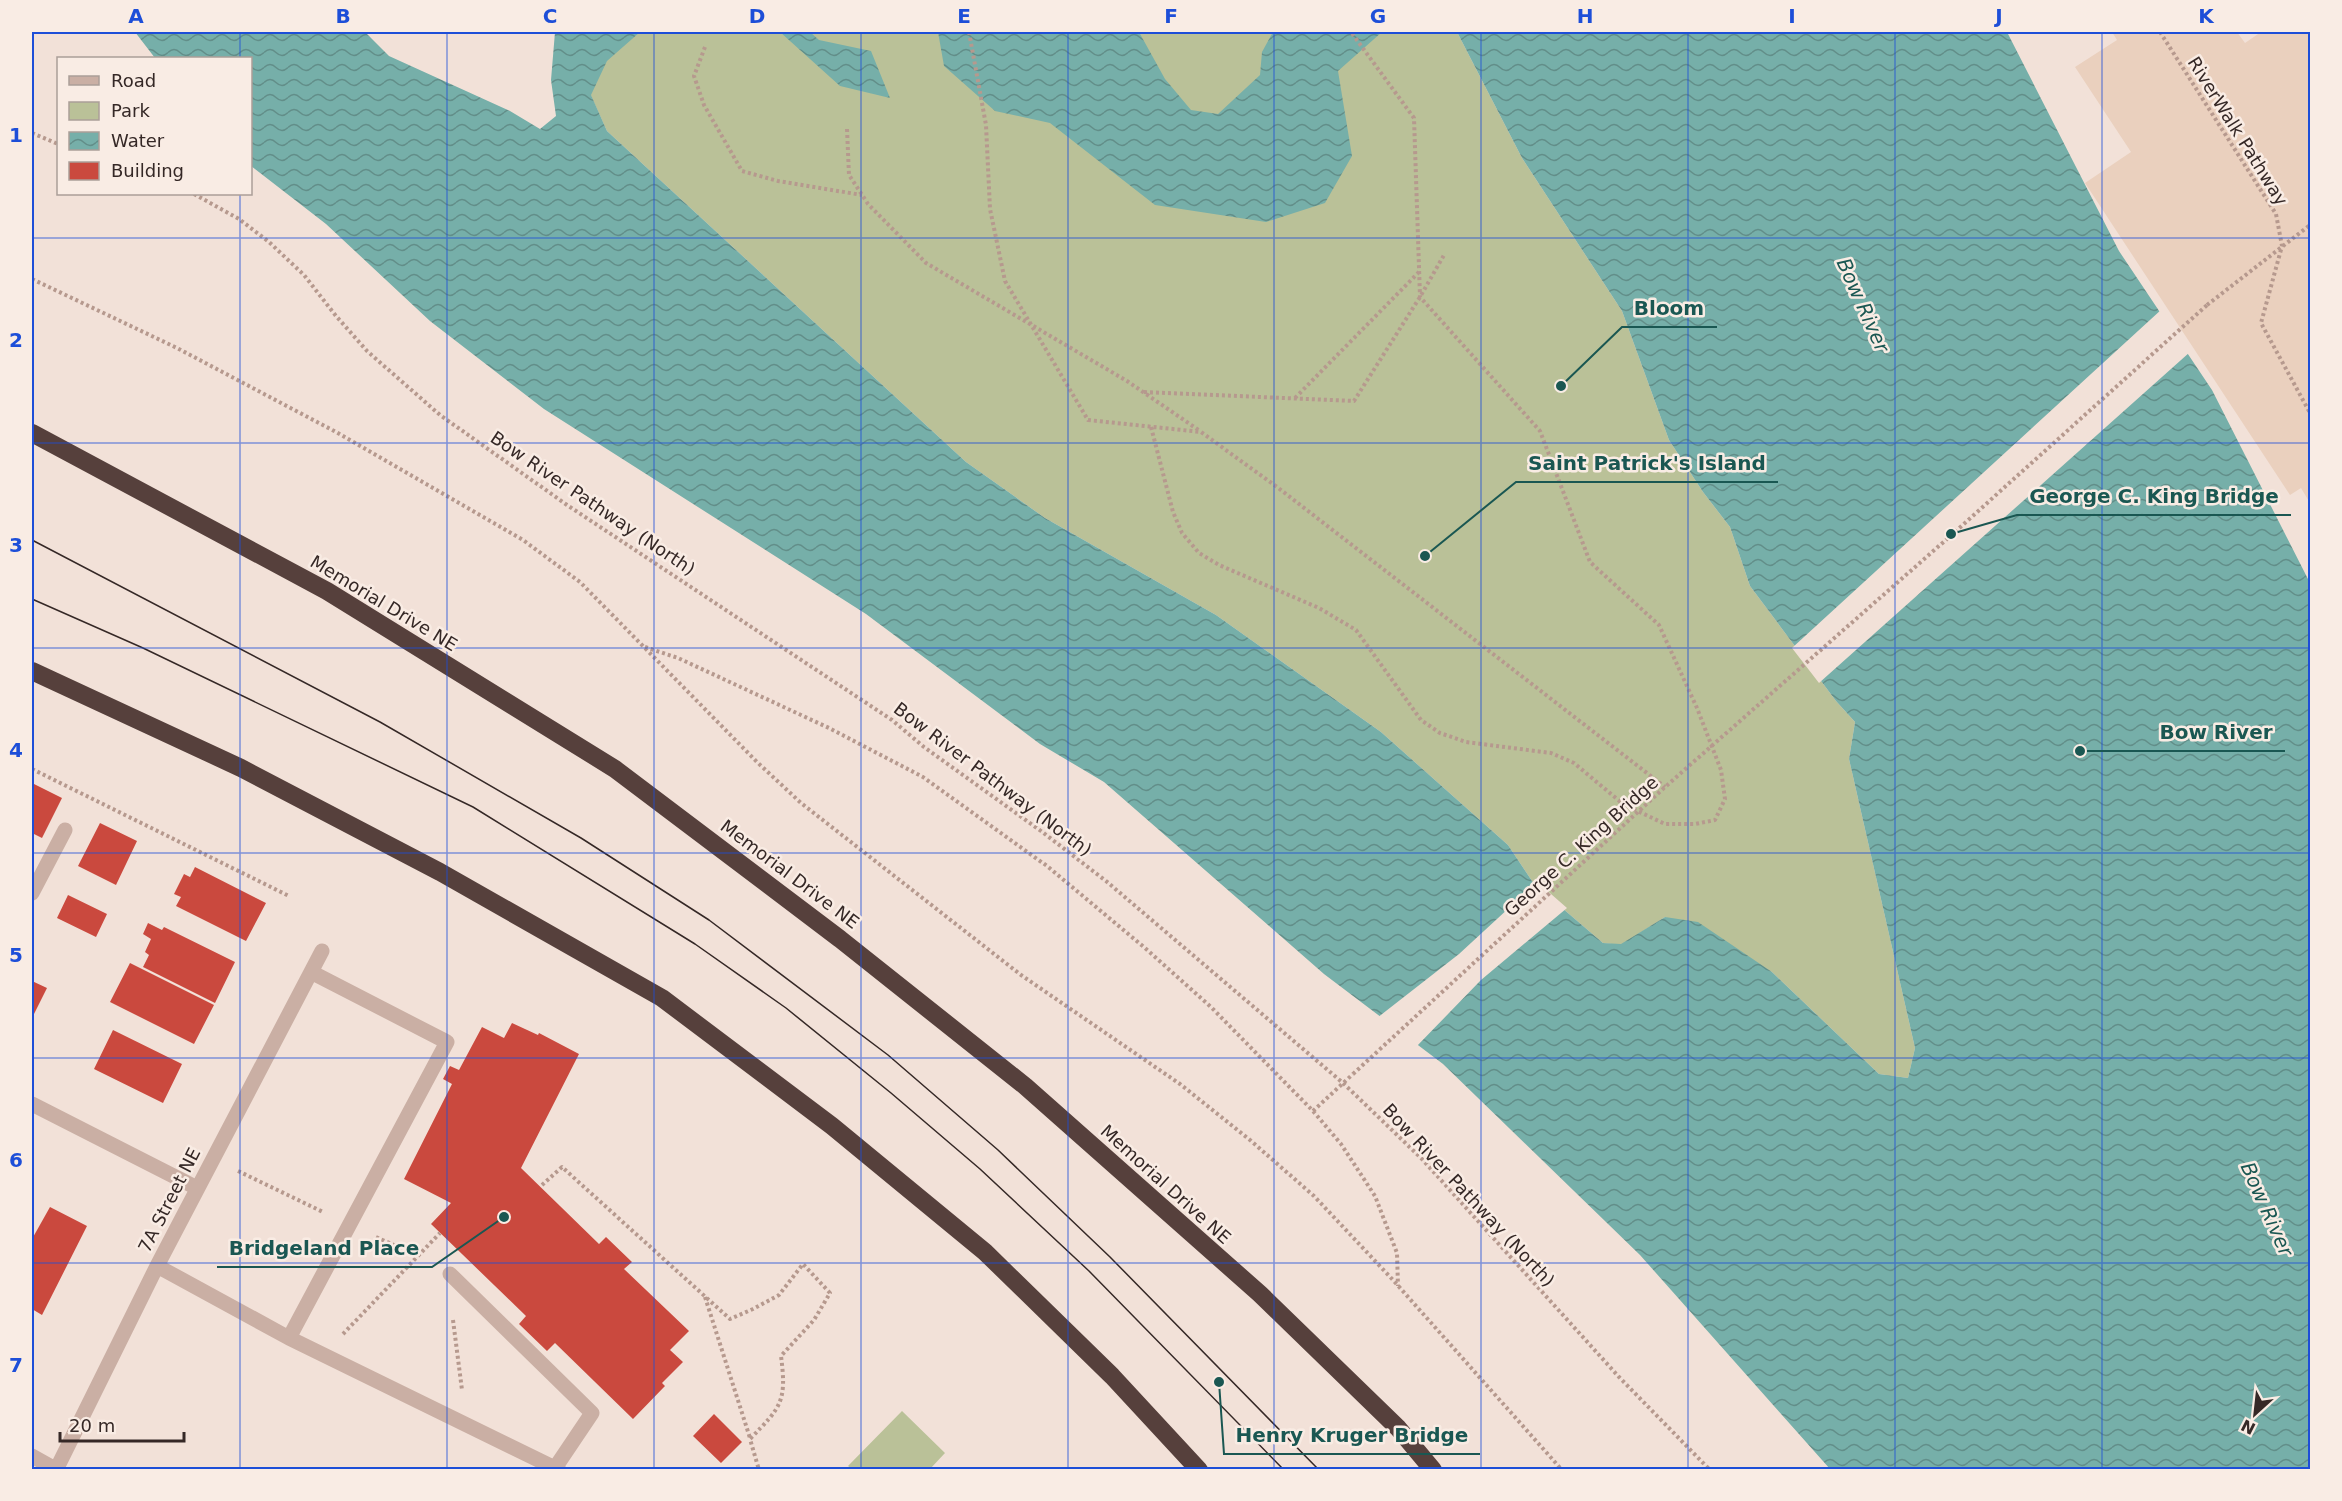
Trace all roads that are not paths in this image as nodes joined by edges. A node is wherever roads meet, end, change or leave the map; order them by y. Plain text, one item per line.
1 (32, 433) edge
2 (32, 671) edge
3 (65, 830) dead end
4 (32, 893) edge
5 (322, 951) dead end
6 (311, 972) junction
7 (32, 1104) edge
8 (197, 1188) junction
9 (157, 1266) junction
10 (450, 1274) road end
11 (290, 1338) junction
12 (32, 1456) edge
13 (557, 1469) edge
14 (56, 1470) edge
15 (1199, 1470) edge
16 (1433, 1470) edge

1 - 16 highway, Memorial Drive NE
2 - 15 highway
3 - 4 street
5 - 6 street, 7A Street NE
6 - 8 street, 7A Street NE
6 - 11 street
7 - 8 street
8 - 9 street, 7A Street NE
9 - 11 street
9 - 14 street, 7A Street NE
10 - 13 street
11 - 13 street
12 - 14 street

